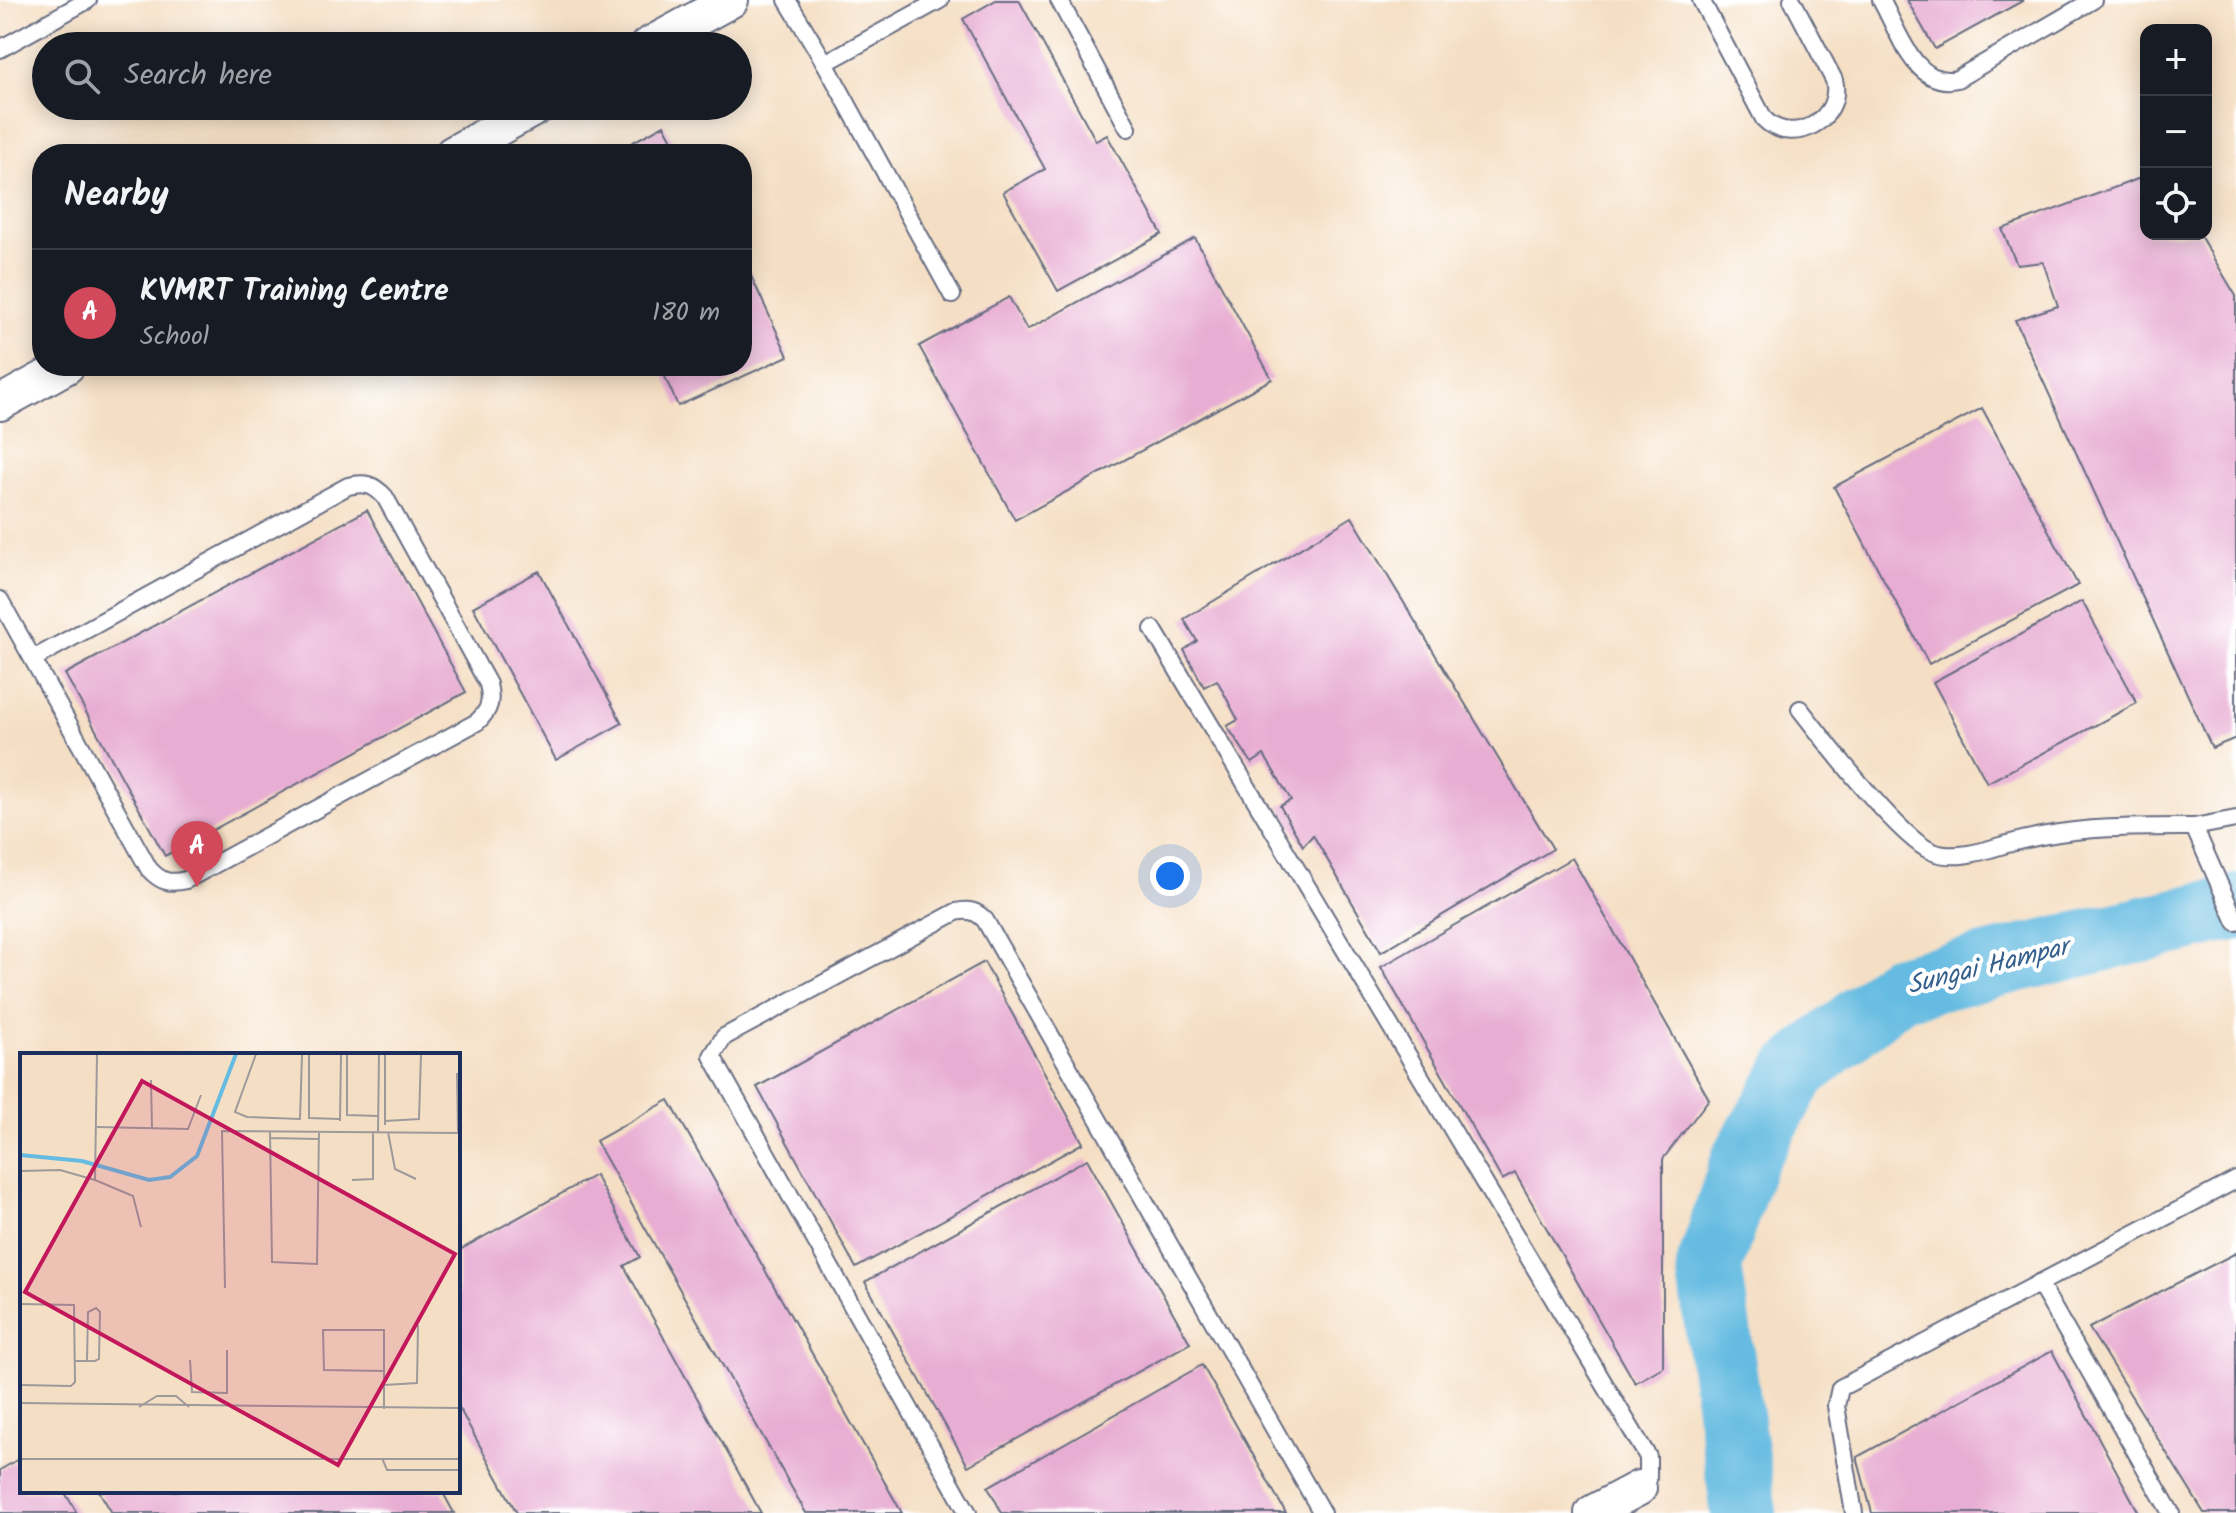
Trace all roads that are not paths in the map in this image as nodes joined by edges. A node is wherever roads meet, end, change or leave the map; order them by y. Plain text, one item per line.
1 (88, 0) edge
2 (731, 0) edge
3 (787, 0) edge
4 (940, 0) edge
5 (1059, 0) edge
6 (1701, 0) edge
7 (1792, 0) edge
8 (1881, 0) edge
9 (2093, 0) edge
10 (673, 32) edge
11 (0, 49) edge
12 (825, 63) junction
13 (514, 120) edge
14 (1128, 128) dead end
15 (470, 144) edge
16 (952, 295) dead end
17 (49, 376) edge
18 (0, 403) edge
19 (0, 600) edge
20 (1153, 629) dead end
21 (33, 659) junction
22 (1800, 709) dead end
23 (2236, 819) edge
24 (2194, 827) junction
25 (2236, 922) edge
26 (2236, 1180) edge
27 (2039, 1283) junction
28 (1639, 1488) joint
29 (968, 1513) edge
30 (1322, 1513) edge
31 (1592, 1513) edge
32 (1854, 1513) edge
33 (2171, 1513) edge

1 - 11 lane
2 - 10 street
3 - 12 lane
4 - 12 lane
5 - 14 lane
6 - 7 lane
8 - 9 lane
12 - 16 lane
13 - 15 street
17 - 18 street
19 - 21 lane
20 - 28 lane
21 - 21 lane
22 - 24 lane
23 - 24 lane
24 - 25 lane
26 - 27 lane
27 - 32 lane
27 - 33 lane
28 - 31 street
29 - 30 lane

